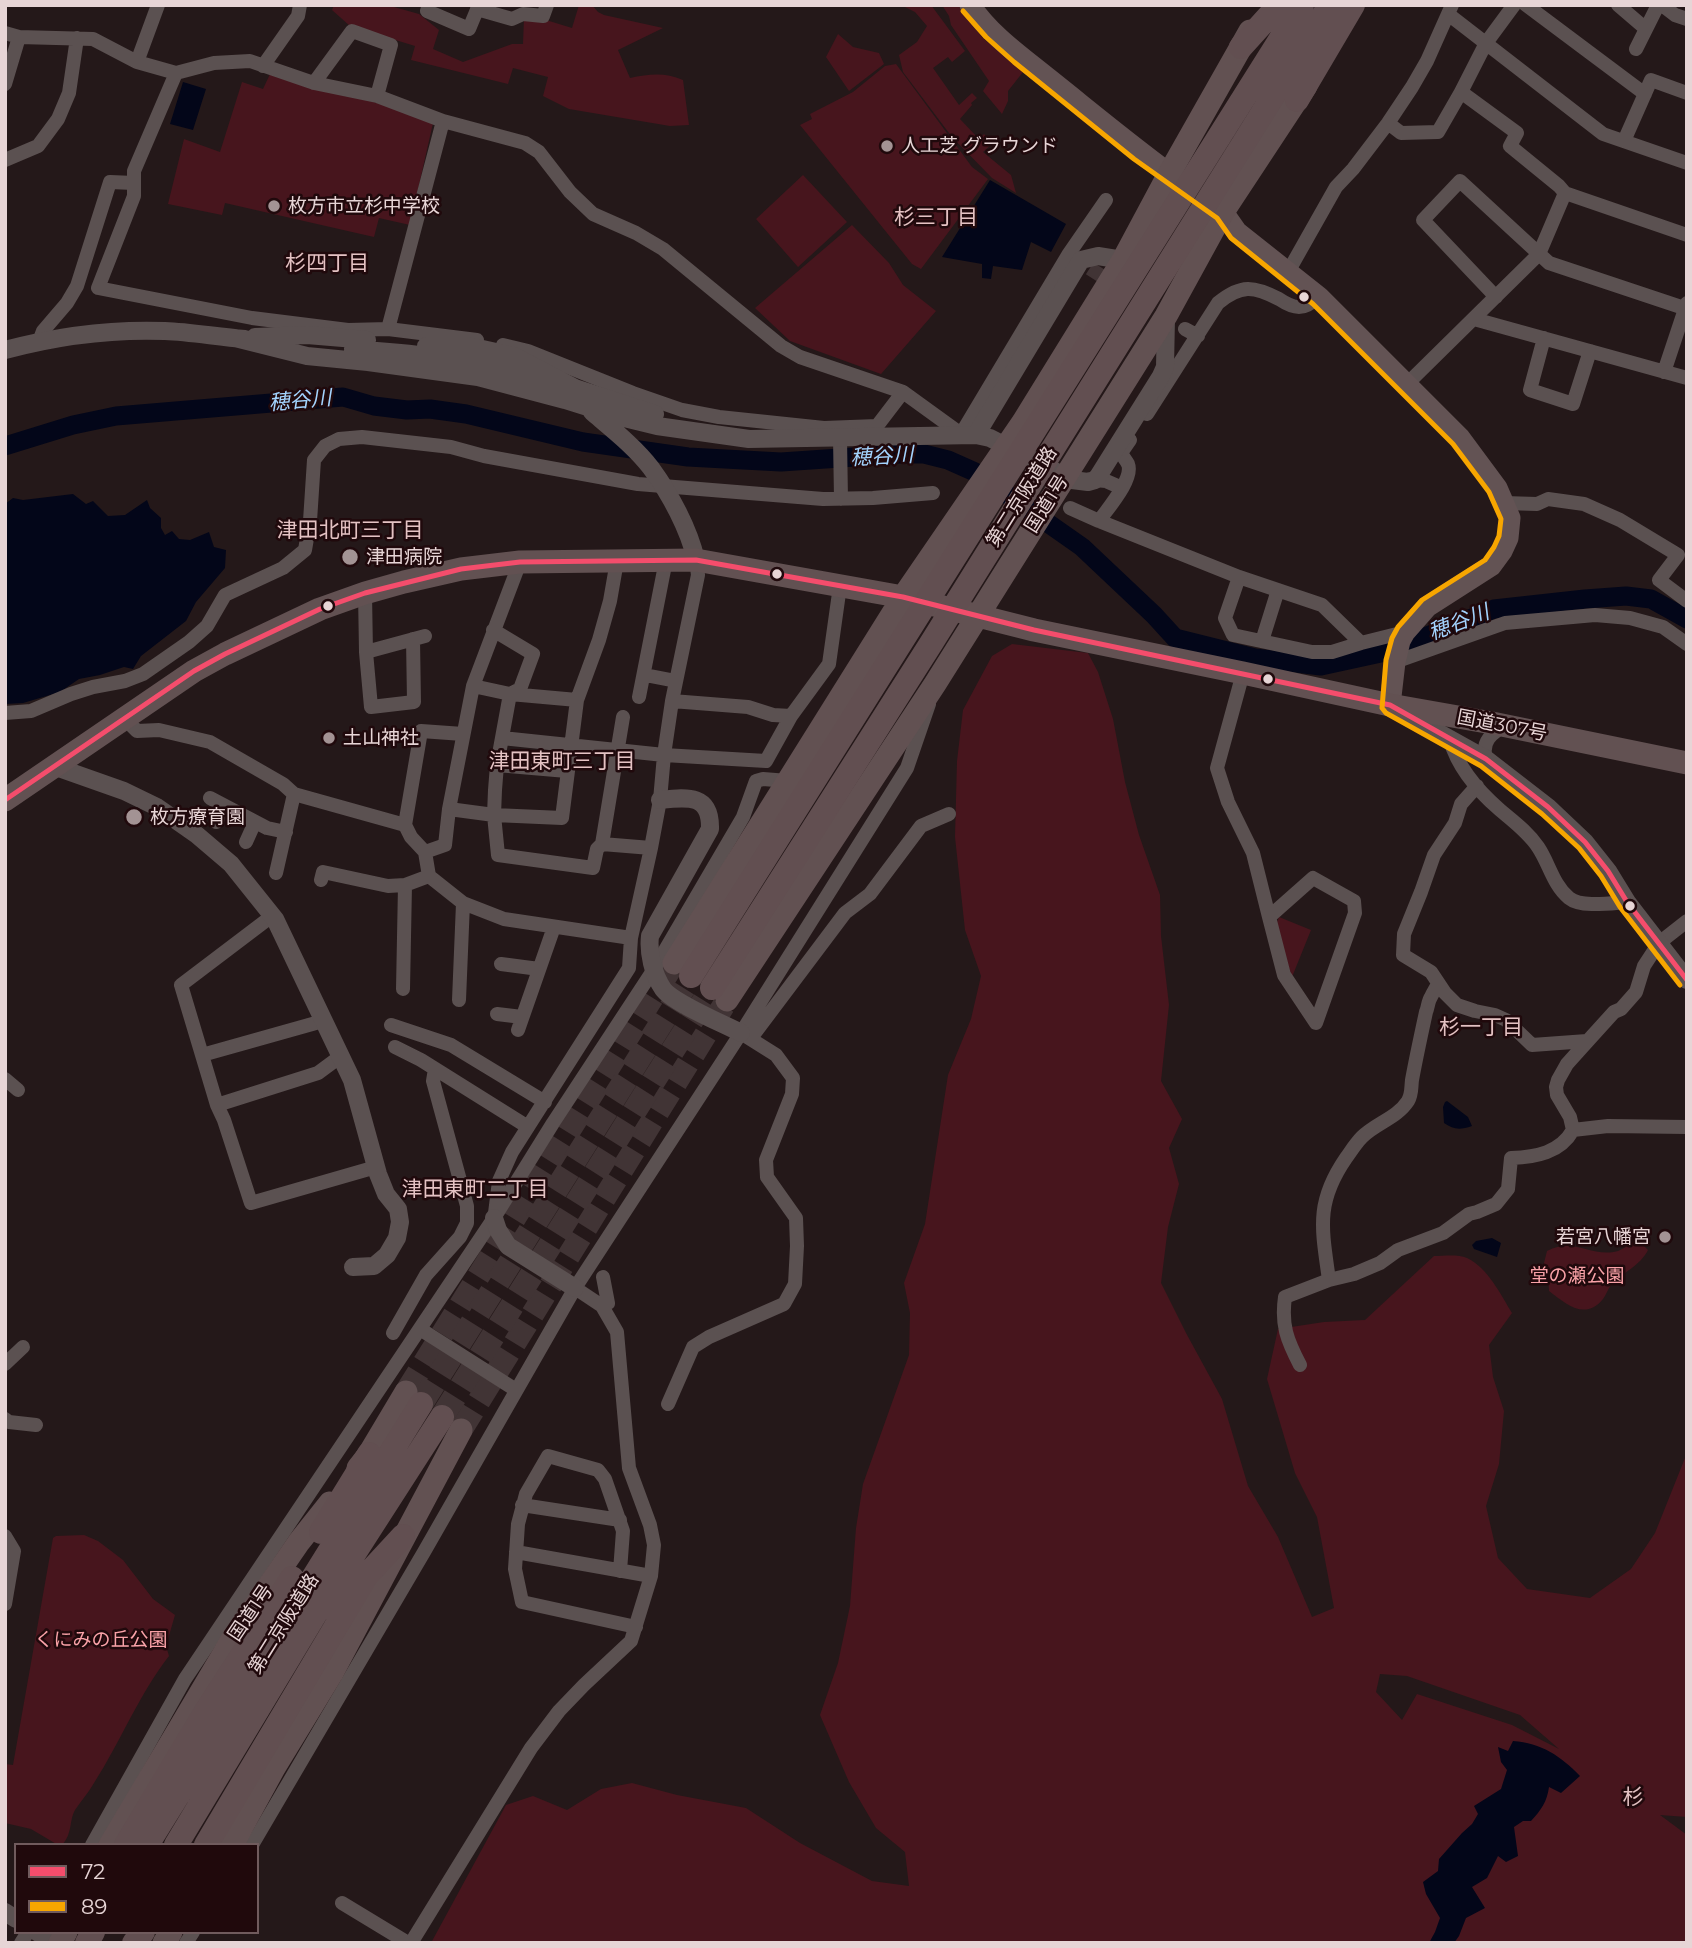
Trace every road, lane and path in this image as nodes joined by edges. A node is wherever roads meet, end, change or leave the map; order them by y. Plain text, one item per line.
1 (158, 5) edge
2 (300, 5) edge
3 (429, 5) edge
4 (547, 5) edge
5 (970, 5) edge
6 (1263, 5) edge
7 (1279, 5) edge
8 (1302, 5) edge
9 (1330, 5) edge
10 (1353, 5) edge
11 (1361, 5) edge
12 (1514, 5) edge
13 (1526, 5) edge
14 (1618, 5) edge
15 (1660, 5) edge
16 (478, 7) edge
17 (1450, 10) edge
18 (1682, 13) edge
19 (1646, 29) junction
20 (12, 35) edge
21 (77, 38) junction
22 (1296, 38) junction
23 (1486, 43) junction
24 (1241, 47) junction
25 (1636, 49) dead end
26 (137, 62) junction
27 (262, 66) junction
28 (176, 73) junction
29 (314, 83) junction
30 (5, 84) edge
31 (1461, 92) junction
32 (1687, 93) edge
33 (1644, 94) junction
34 (377, 96) junction
35 (1297, 100) junction
36 (443, 121) junction
37 (1388, 123) junction
38 (1624, 141) junction
39 (5, 160) edge
40 (1687, 163) edge
41 (1169, 174) junction
42 (134, 183) junction
43 (1565, 194) junction
44 (1106, 200) dead end
45 (1223, 212) junction
46 (1687, 235) edge
47 (1539, 254) junction
48 (1123, 260) junction
49 (1288, 272) junction
50 (1319, 297) junction
51 (1496, 297) junction
52 (1686, 307) edge
53 (1474, 319) junction
54 (1183, 327) junction
55 (387, 329) junction
56 (235, 338) junction
57 (1544, 338) junction
58 (39, 342) junction
59 (5, 350) edge
60 (1590, 351) junction
61 (1664, 372) junction
62 (1687, 378) edge
63 (1407, 384) junction
64 (903, 392) junction
65 (968, 435) junction
66 (796, 439) junction
67 (840, 443) junction
68 (1095, 480) junction
69 (1122, 488) junction
70 (933, 493) dead end
71 (841, 499) junction
72 (1504, 503) junction
73 (1070, 508) dead end
74 (1099, 521) junction
75 (666, 560) junction
76 (696, 560) junction
77 (617, 561) junction
78 (520, 562) junction
79 (1240, 577) junction
80 (840, 586) junction
81 (1278, 590) junction
82 (365, 593) junction
83 (903, 597) junction
84 (1687, 601) edge
85 (977, 616) junction
86 (493, 630) junction
87 (1405, 632) junction
88 (1262, 641) junction
89 (1361, 643) junction
90 (1687, 644) edge
91 (366, 652) junction
92 (1395, 662) junction
93 (1243, 673) junction
94 (645, 675) junction
95 (676, 681) junction
96 (935, 684) junction
97 (474, 686) junction
98 (510, 694) junction
99 (639, 697) dead end
100 (577, 700) junction
101 (671, 701) junction
102 (1390, 705) junction
103 (5, 713) edge
104 (791, 716) junction
105 (623, 717) dead end
106 (125, 719) junction
107 (1505, 726) junction
108 (463, 734) junction
109 (502, 738) junction
110 (1450, 740) junction
111 (570, 746) junction
112 (617, 749) junction
113 (664, 755) junction
114 (1486, 759) junction
115 (1687, 763) edge
116 (498, 765) junction
117 (56, 767) junction
118 (567, 771) junction
119 (1477, 786) junction
120 (294, 794) junction
121 (211, 798) dead end
122 (5, 800) edge
123 (660, 800) junction
124 (225, 806) junction
125 (449, 809) junction
126 (949, 814) dead end
127 (494, 815) junction
128 (216, 822) dead end
129 (256, 822) junction
130 (405, 825) junction
131 (286, 832) junction
132 (246, 842) dead end
133 (602, 844) junction
134 (651, 848) junction
135 (425, 852) junction
136 (276, 873) dead end
137 (429, 876) junction
138 (321, 880) dead end
139 (405, 885) junction
140 (1627, 902) junction
141 (463, 903) junction
142 (272, 916) junction
143 (1269, 917) junction
144 (1687, 921) edge
145 (554, 927) junction
146 (631, 939) junction
147 (1659, 943) junction
148 (501, 964) dead end
149 (539, 969) junction
150 (692, 979) junction
151 (1687, 980) edge
152 (1438, 983) junction
153 (403, 989) dead end
154 (459, 1000) dead end
155 (497, 1014) dead end
156 (323, 1021) junction
157 (391, 1025) dead end
158 (426, 1036) junction
159 (746, 1036) junction
160 (1587, 1041) junction
161 (395, 1048) dead end
162 (202, 1055) junction
163 (341, 1056) junction
164 (421, 1060) junction
165 (435, 1069) junction
166 (8, 1076) edge
167 (18, 1090) dead end
168 (545, 1102) junction
169 (217, 1105) junction
170 (528, 1127) junction
171 (1687, 1127) edge
172 (1573, 1130) junction
173 (376, 1167) junction
174 (494, 1218) junction
175 (353, 1267) dead end
176 (603, 1277) dead end
177 (1329, 1280) junction
178 (575, 1288) junction
179 (602, 1306) junction
180 (420, 1329) junction
181 (393, 1333) dead end
182 (23, 1347) dead end
183 (5, 1364) edge
184 (1300, 1365) dead end
185 (516, 1390) junction
186 (668, 1404) dead end
187 (433, 1411) junction
188 (5, 1419) edge
189 (36, 1425) dead end
190 (369, 1454) junction
191 (522, 1505) junction
192 (620, 1520) junction
193 (5, 1536) edge
194 (403, 1536) junction
195 (516, 1552) junction
196 (9, 1556) edge
197 (620, 1571) junction
198 (651, 1576) junction
199 (5, 1604) edge
200 (636, 1627) junction
201 (93, 1843) edge
202 (111, 1843) edge
203 (127, 1843) edge
204 (148, 1843) edge
205 (177, 1843) edge
206 (207, 1843) edge
207 (233, 1843) edge
208 (253, 1843) edge
209 (342, 1903) dead end
210 (48, 1936) edge
211 (21, 1943) edge
212 (409, 1943) edge

1 - 26 street
2 - 27 street
3 - 16 street
4 - 16 street
5 - 41 main road
6 - 24 highway
7 - 24 highway
8 - 22 highway, 第二京阪道路
9 - 22 highway, 第二京阪道路
10 - 35 highway
11 - 35 highway, 国道1号
12 - 23 street
13 - 33 street
14 - 19 street
15 - 18 street
15 - 19 street
17 - 23 street
17 - 37 street
19 - 25 street
20 - 21 street
20 - 30 street
21 - 26 street
21 - 39 street
22 - 150 highway, 第二京阪道路
22 - 150 highway, 第二京阪道路
23 - 31 street
23 - 38 street
24 - 41 highway
26 - 28 street
27 - 28 street
27 - 29 street
28 - 42 street
29 - 34 street
29 - 34 street
31 - 37 street
31 - 43 street
32 - 33 street
33 - 38 street
34 - 36 street
35 - 45 highway, 国道1号
36 - 55 street
36 - 64 street
37 - 49 street
38 - 40 street
41 - 45 main road
41 - 48 highway
42 - 55 street
42 - 58 street
43 - 46 street
43 - 47 street
44 - 65 street
45 - 49 main road
45 - 54 highway, 国道1号
47 - 51 street
47 - 51 street
47 - 52 street
48 - 65 street
48 - 83 highway
49 - 50 main road
50 - 54 street
50 - 63 main road
51 - 53 street
52 - 61 street
53 - 57 street
53 - 63 street
54 - 68 street
54 - 69 street
54 - 85 highway, 国道1号
55 - 64 street
56 - 58 street
56 - 66 street
56 - 66 street
56 - 76 street
57 - 60 street
57 - 60 street
58 - 59 street
60 - 61 street
61 - 62 street
63 - 72 main road
64 - 65 street
65 - 67 street
65 - 68 street
66 - 67 street
67 - 71 street
68 - 69 street
69 - 74 street
70 - 71 street
71 - 103 street
72 - 84 street
72 - 87 main road
73 - 74 street
74 - 79 street
75 - 76 highway, 国道307号
75 - 77 highway, 国道307号
75 - 94 street
76 - 80 highway, 国道307号
76 - 95 street
77 - 78 highway, 国道307号
77 - 100 street
78 - 82 highway, 国道307号
78 - 86 street
79 - 81 street
79 - 88 street
80 - 83 highway, 国道307号
80 - 104 street
81 - 88 street
81 - 89 street
82 - 91 street
82 - 106 highway, 国道307号
83 - 85 highway, 国道307号
83 - 150 highway
85 - 93 highway, 国道307号
85 - 96 highway, 国道1号
86 - 97 street
86 - 98 street
87 - 89 street
87 - 92 main road
88 - 89 street
90 - 92 street
91 - 91 street
92 - 102 main road
93 - 102 highway, 国道307号
93 - 143 street
94 - 95 street
94 - 99 street
95 - 101 street
96 - 150 highway, 国道1号
96 - 159 street
97 - 98 street
97 - 108 street
98 - 100 street
98 - 109 street
100 - 111 street
101 - 104 street
101 - 113 street
102 - 107 highway, 国道307号
102 - 110 street
104 - 113 street
105 - 112 street
106 - 117 highway, 国道307号
106 - 120 street
107 - 114 street
107 - 115 highway, 国道307号
108 - 125 street
108 - 130 street
109 - 111 street
109 - 116 street
110 - 114 street
110 - 119 street
111 - 112 street
111 - 118 street
112 - 113 street
112 - 133 street
113 - 123 street
114 - 140 street
116 - 118 street
116 - 127 street
117 - 122 highway, 国道307号
117 - 142 street
118 - 127 street
119 - 140 street
119 - 152 street
120 - 130 street
120 - 131 street
121 - 124 street
123 - 134 street
123 - 150 street
124 - 128 street
124 - 129 street
125 - 127 street
125 - 135 street
126 - 159 street
127 - 133 street
129 - 131 street
129 - 132 street
130 - 135 street
131 - 136 street
133 - 134 street
134 - 146 street
135 - 137 street
137 - 139 street
137 - 141 street
138 - 139 street
139 - 153 street
140 - 147 street
141 - 145 street
141 - 154 street
142 - 156 street
142 - 162 street
143 - 143 street
144 - 147 street
145 - 146 street
145 - 149 street
146 - 168 street
147 - 151 street
147 - 160 street
148 - 149 street
149 - 155 street
150 - 159 street
150 - 174 street
152 - 160 street
152 - 177 street
156 - 162 street
156 - 163 street
157 - 158 street
158 - 164 street
158 - 168 street
159 - 178 street
159 - 186 street
160 - 172 street
161 - 164 street
162 - 169 street
163 - 169 street
163 - 173 street
164 - 165 street
165 - 170 street
165 - 181 street
166 - 167 street
168 - 170 street
169 - 173 street
170 - 174 street
171 - 172 street
172 - 177 street
173 - 175 street
174 - 178 street
174 - 180 street
176 - 179 street
177 - 184 street
178 - 179 street
178 - 185 street
179 - 198 street
180 - 185 street
180 - 201 street
182 - 183 street
185 - 208 street
187 - 190 highway, 国道1号
187 - 194 highway
187 - 204 highway, 第二京阪道路
187 - 205 highway, 第二京阪道路
188 - 189 street
190 - 202 highway, 国道1号
190 - 203 highway
191 - 192 street
191 - 192 street
191 - 195 street
192 - 197 street
193 - 196 street
194 - 206 highway
194 - 207 highway
195 - 197 street
195 - 200 street
196 - 199 street
197 - 198 street
198 - 200 street
200 - 212 street
209 - 212 street
210 - 211 street

